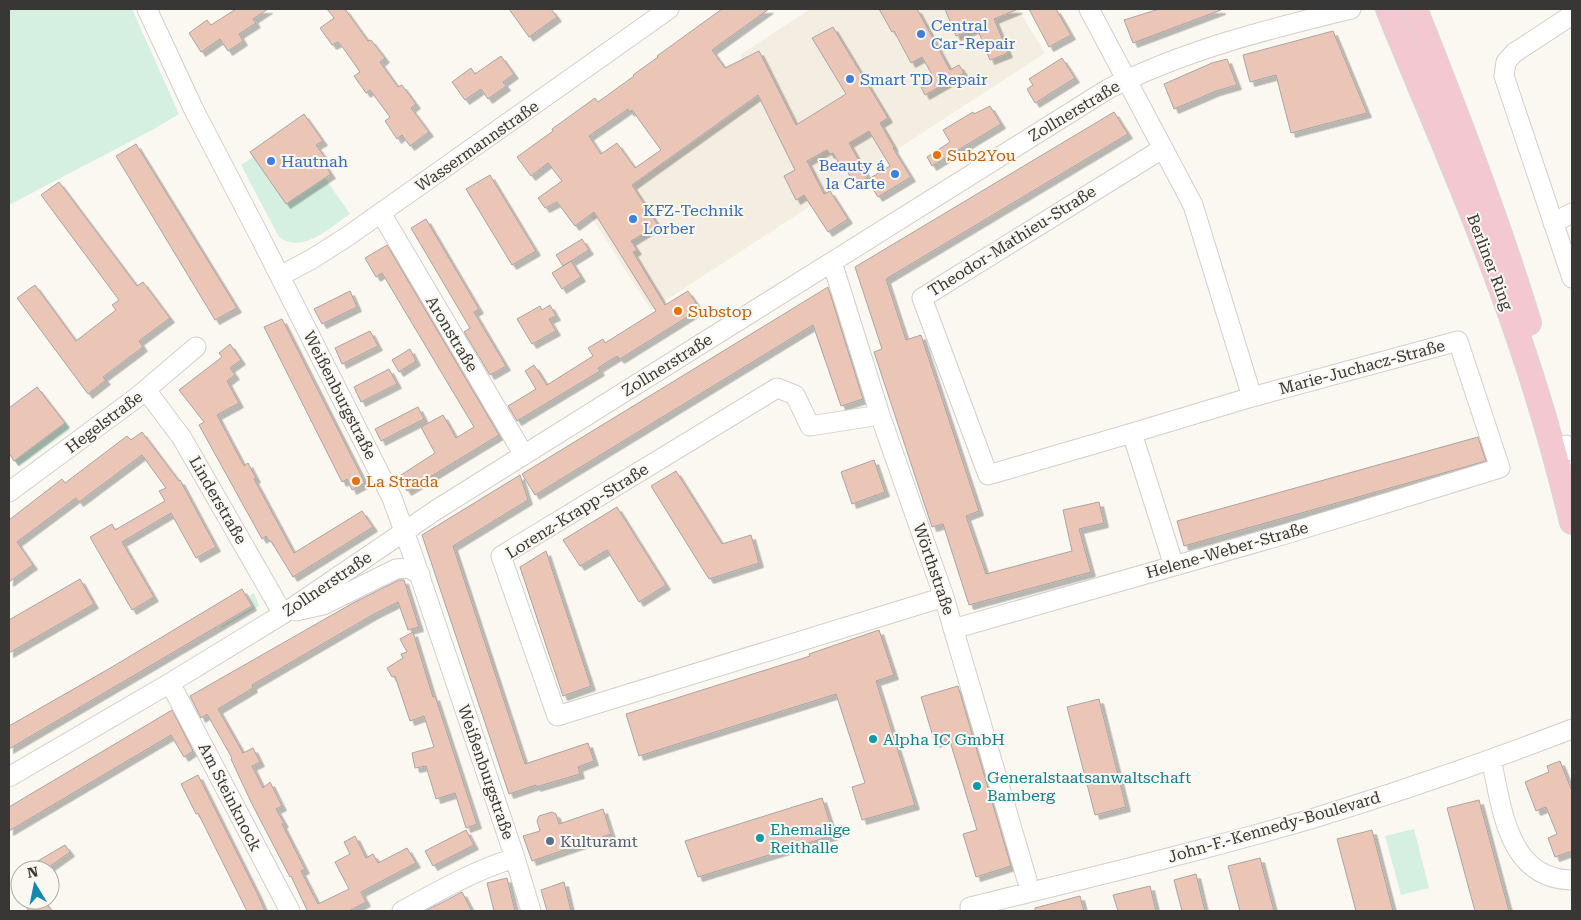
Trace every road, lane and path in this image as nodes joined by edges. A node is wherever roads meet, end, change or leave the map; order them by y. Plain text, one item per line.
1 (147, 9) edge
2 (670, 9) edge
3 (1089, 9) edge
4 (1351, 9) edge
5 (1388, 9) edge
6 (1415, 9) edge
7 (1572, 15) edge
8 (1126, 80) junction
9 (1162, 149) junction
10 (380, 213) junction
11 (1572, 213) edge
12 (1553, 223) junction
13 (832, 262) junction
14 (280, 276) junction
15 (1572, 278) edge
16 (196, 347) dead end
17 (146, 390) junction
18 (1252, 396) junction
19 (880, 415) junction
20 (1132, 433) junction
21 (1569, 448) edge
22 (524, 455) junction
23 (1500, 468) joint
24 (1572, 468) edge
25 (9, 492) edge
26 (1572, 522) edge
27 (405, 531) junction
28 (1174, 566) junction
29 (420, 574) junction
30 (944, 597) junction
31 (282, 614) junction
32 (953, 629) junction
33 (170, 683) junction
34 (1572, 729) edge
35 (1491, 759) junction
36 (9, 777) edge
37 (515, 858) junction
38 (1027, 880) dead end
39 (1572, 880) edge
40 (970, 907) dead end
41 (290, 911) edge
42 (402, 911) edge
43 (531, 911) edge

1 - 14 street, Weißenburgstraße
2 - 10 street, Wassermannstraße
3 - 8 street
4 - 8 street, Zollnerstraße
5 - 26 main road, Berliner Ring
6 - 21 main road, Berliner Ring
7 - 12 street
8 - 9 street
8 - 13 street, Zollnerstraße
9 - 18 street
9 - 20 street, Theodor-Mathieu-Straße
10 - 14 street, Wassermannstraße
10 - 22 street, Aronstraße
11 - 12 street
12 - 15 street
13 - 19 street, Wörthstraße
13 - 22 street, Zollnerstraße
14 - 27 street, Weißenburgstraße
16 - 17 street, Hegelstraße
17 - 25 street, Hegelstraße
17 - 31 street, Linderstraße
18 - 20 street
18 - 23 street, Marie-Juchacz-Straße
19 - 30 street, Wörthstraße
19 - 30 street, Lorenz-Krapp-Straße
20 - 28 street
21 - 24 main road, Berliner Ring
22 - 27 street, Zollnerstraße
23 - 28 street, Helene-Weber-Straße
27 - 29 street, Weißenburgstraße
27 - 31 street, Zollnerstraße
28 - 32 street, Helene-Weber-Straße
29 - 31 street
29 - 37 street, Weißenburgstraße
30 - 32 street, Wörthstraße
31 - 33 street, Zollnerstraße
32 - 38 street, Wörthstraße
33 - 36 street, Zollnerstraße
33 - 41 street, Am Steinknock
34 - 35 street, John-F.-Kennedy-Boulevard
35 - 39 street
35 - 40 street, John-F.-Kennedy-Boulevard
37 - 42 street
37 - 43 street, Weißenburgstraße

